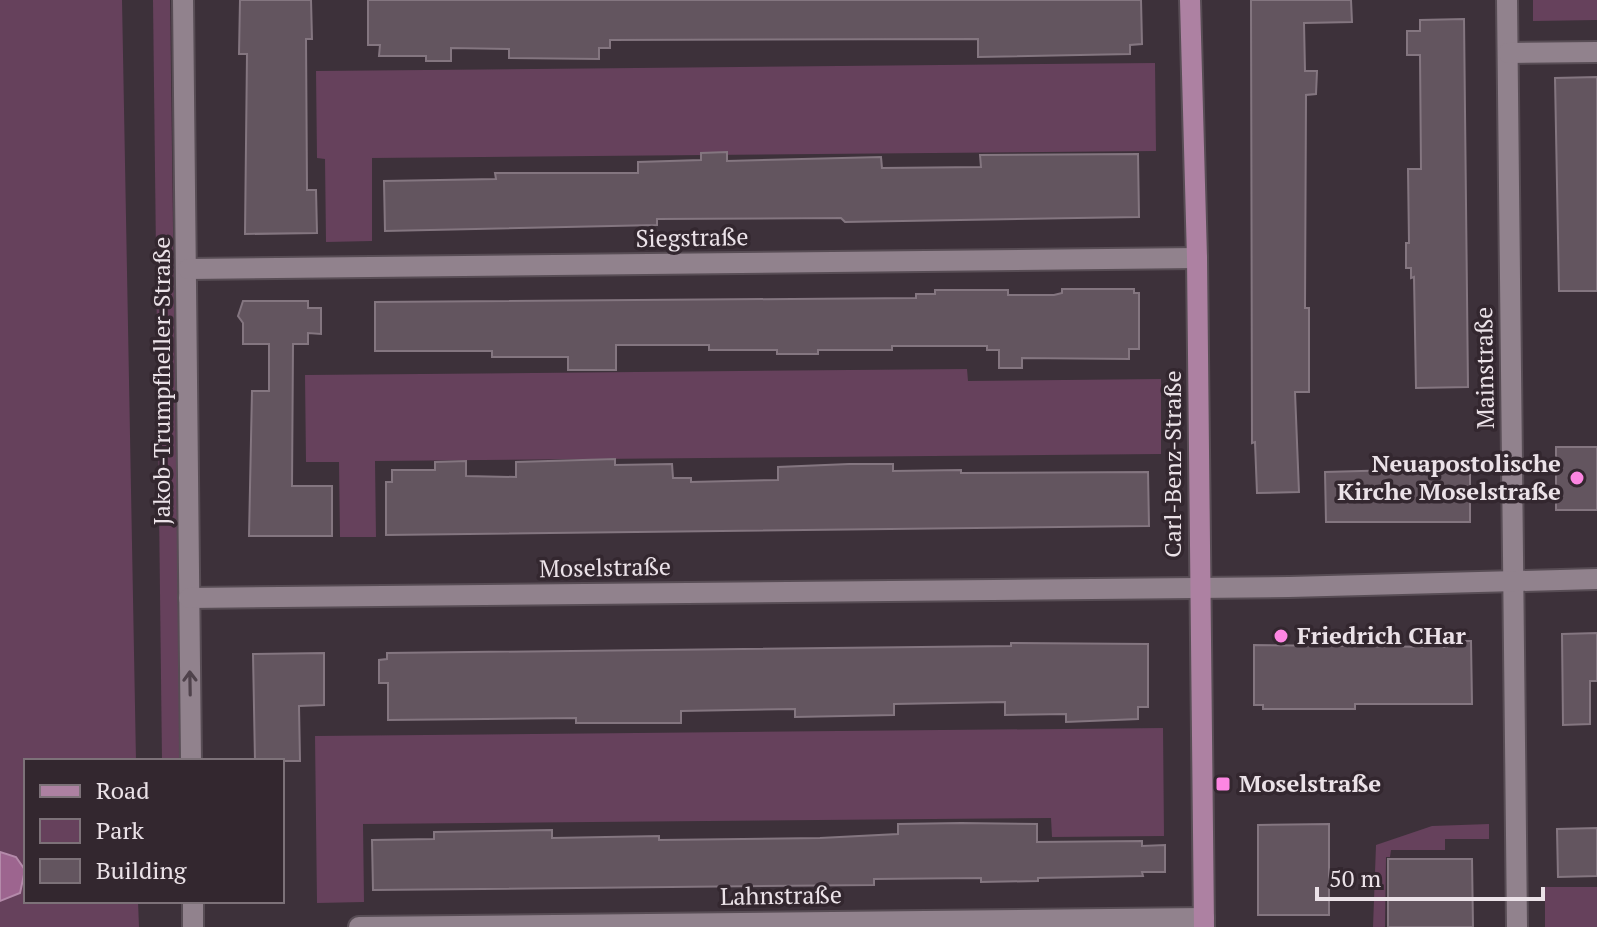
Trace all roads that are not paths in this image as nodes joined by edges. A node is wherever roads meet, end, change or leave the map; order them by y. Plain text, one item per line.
1 (183, 0) edge
2 (1190, 0) edge
3 (1507, 0) edge
4 (1597, 52) edge
5 (1508, 53) junction
6 (1197, 258) junction
7 (188, 269) junction
8 (1597, 579) edge
9 (1513, 580) junction
10 (1200, 588) junction
11 (189, 598) junction
12 (191, 759) edge
13 (193, 903) edge
14 (1204, 923) edge
15 (193, 927) edge
16 (359, 927) edge
17 (1517, 927) edge

1 - 7 street, Jakob-Trumpfheller-Straße
2 - 6 street, Carl-Benz-Straße
3 - 5 street, Mainstraße
4 - 5 street
5 - 9 street, Mainstraße
6 - 7 street, Siegstraße
6 - 10 street, Carl-Benz-Straße
7 - 11 street, Jakob-Trumpfheller-Straße
8 - 9 street, Moselstraße
9 - 10 street, Moselstraße
9 - 17 street, Mainstraße
10 - 11 street, Moselstraße
10 - 14 street, Carl-Benz-Straße
12 -> 11 street, Jakob-Trumpfheller-Straße
13 - 15 street
14 - 16 street, Lahnstraße

